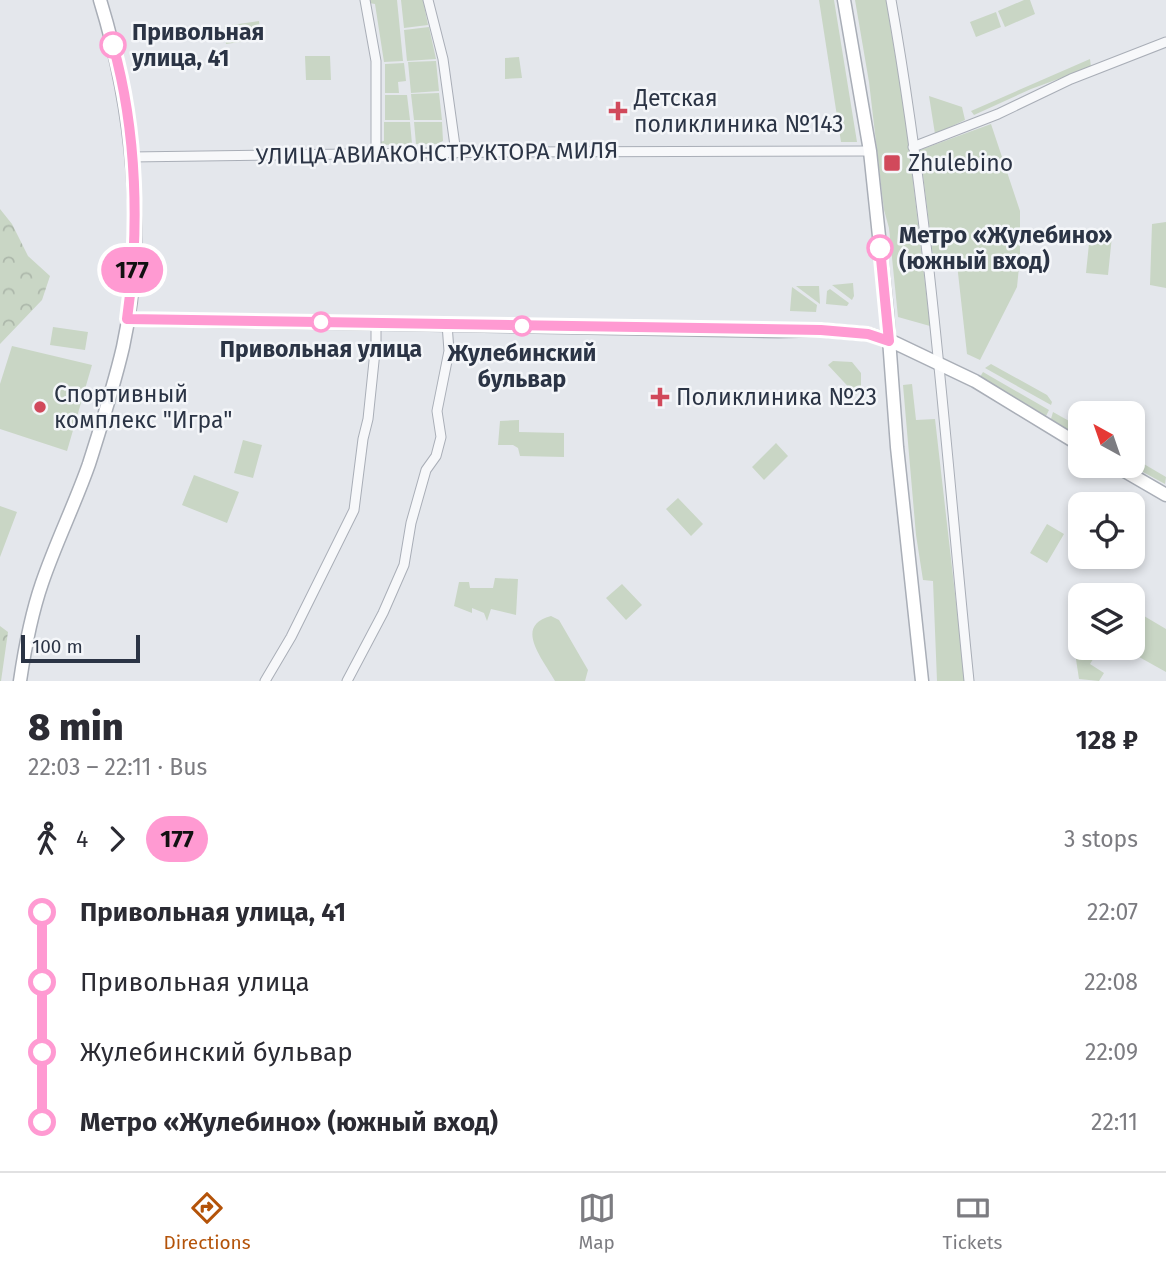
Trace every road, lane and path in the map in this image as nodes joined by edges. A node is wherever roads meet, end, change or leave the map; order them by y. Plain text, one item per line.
1 (100, 0) edge
2 (365, 0) edge
3 (428, 0) edge
4 (844, 0) edge
5 (891, 0) edge
6 (1166, 41) edge
7 (913, 147) junction
8 (870, 151) junction
9 (456, 153) junction
10 (376, 154) junction
11 (131, 157) junction
12 (127, 319) junction
13 (376, 323) junction
14 (447, 324) junction
15 (889, 341) junction
16 (939, 362) junction
17 (1068, 437) edge
18 (1137, 478) edge
19 (1166, 495) edge
20 (20, 681) edge
21 (265, 681) edge
22 (347, 681) edge
23 (922, 681) edge
24 (969, 681) edge

1 - 11 main road
2 - 10 street
3 - 9 street
4 - 8 main road
5 - 7 street
6 - 7 street
7 - 16 street
8 - 9 street, УЛИЦА АВИАКОНСТРУКТОРА МИЛЯ
8 - 15 main road
9 - 10 street, УЛИЦА АВИАКОНСТРУКТОРА МИЛЯ
10 - 11 street, УЛИЦА АВИАКОНСТРУКТОРА МИЛЯ
11 - 12 main road
12 - 13 main road
12 - 20 main road
13 - 14 main road
13 - 21 street
14 - 15 main road
14 - 22 street
15 - 16 main road
15 - 23 main road
16 - 17 main road
16 - 24 street
18 - 19 main road

